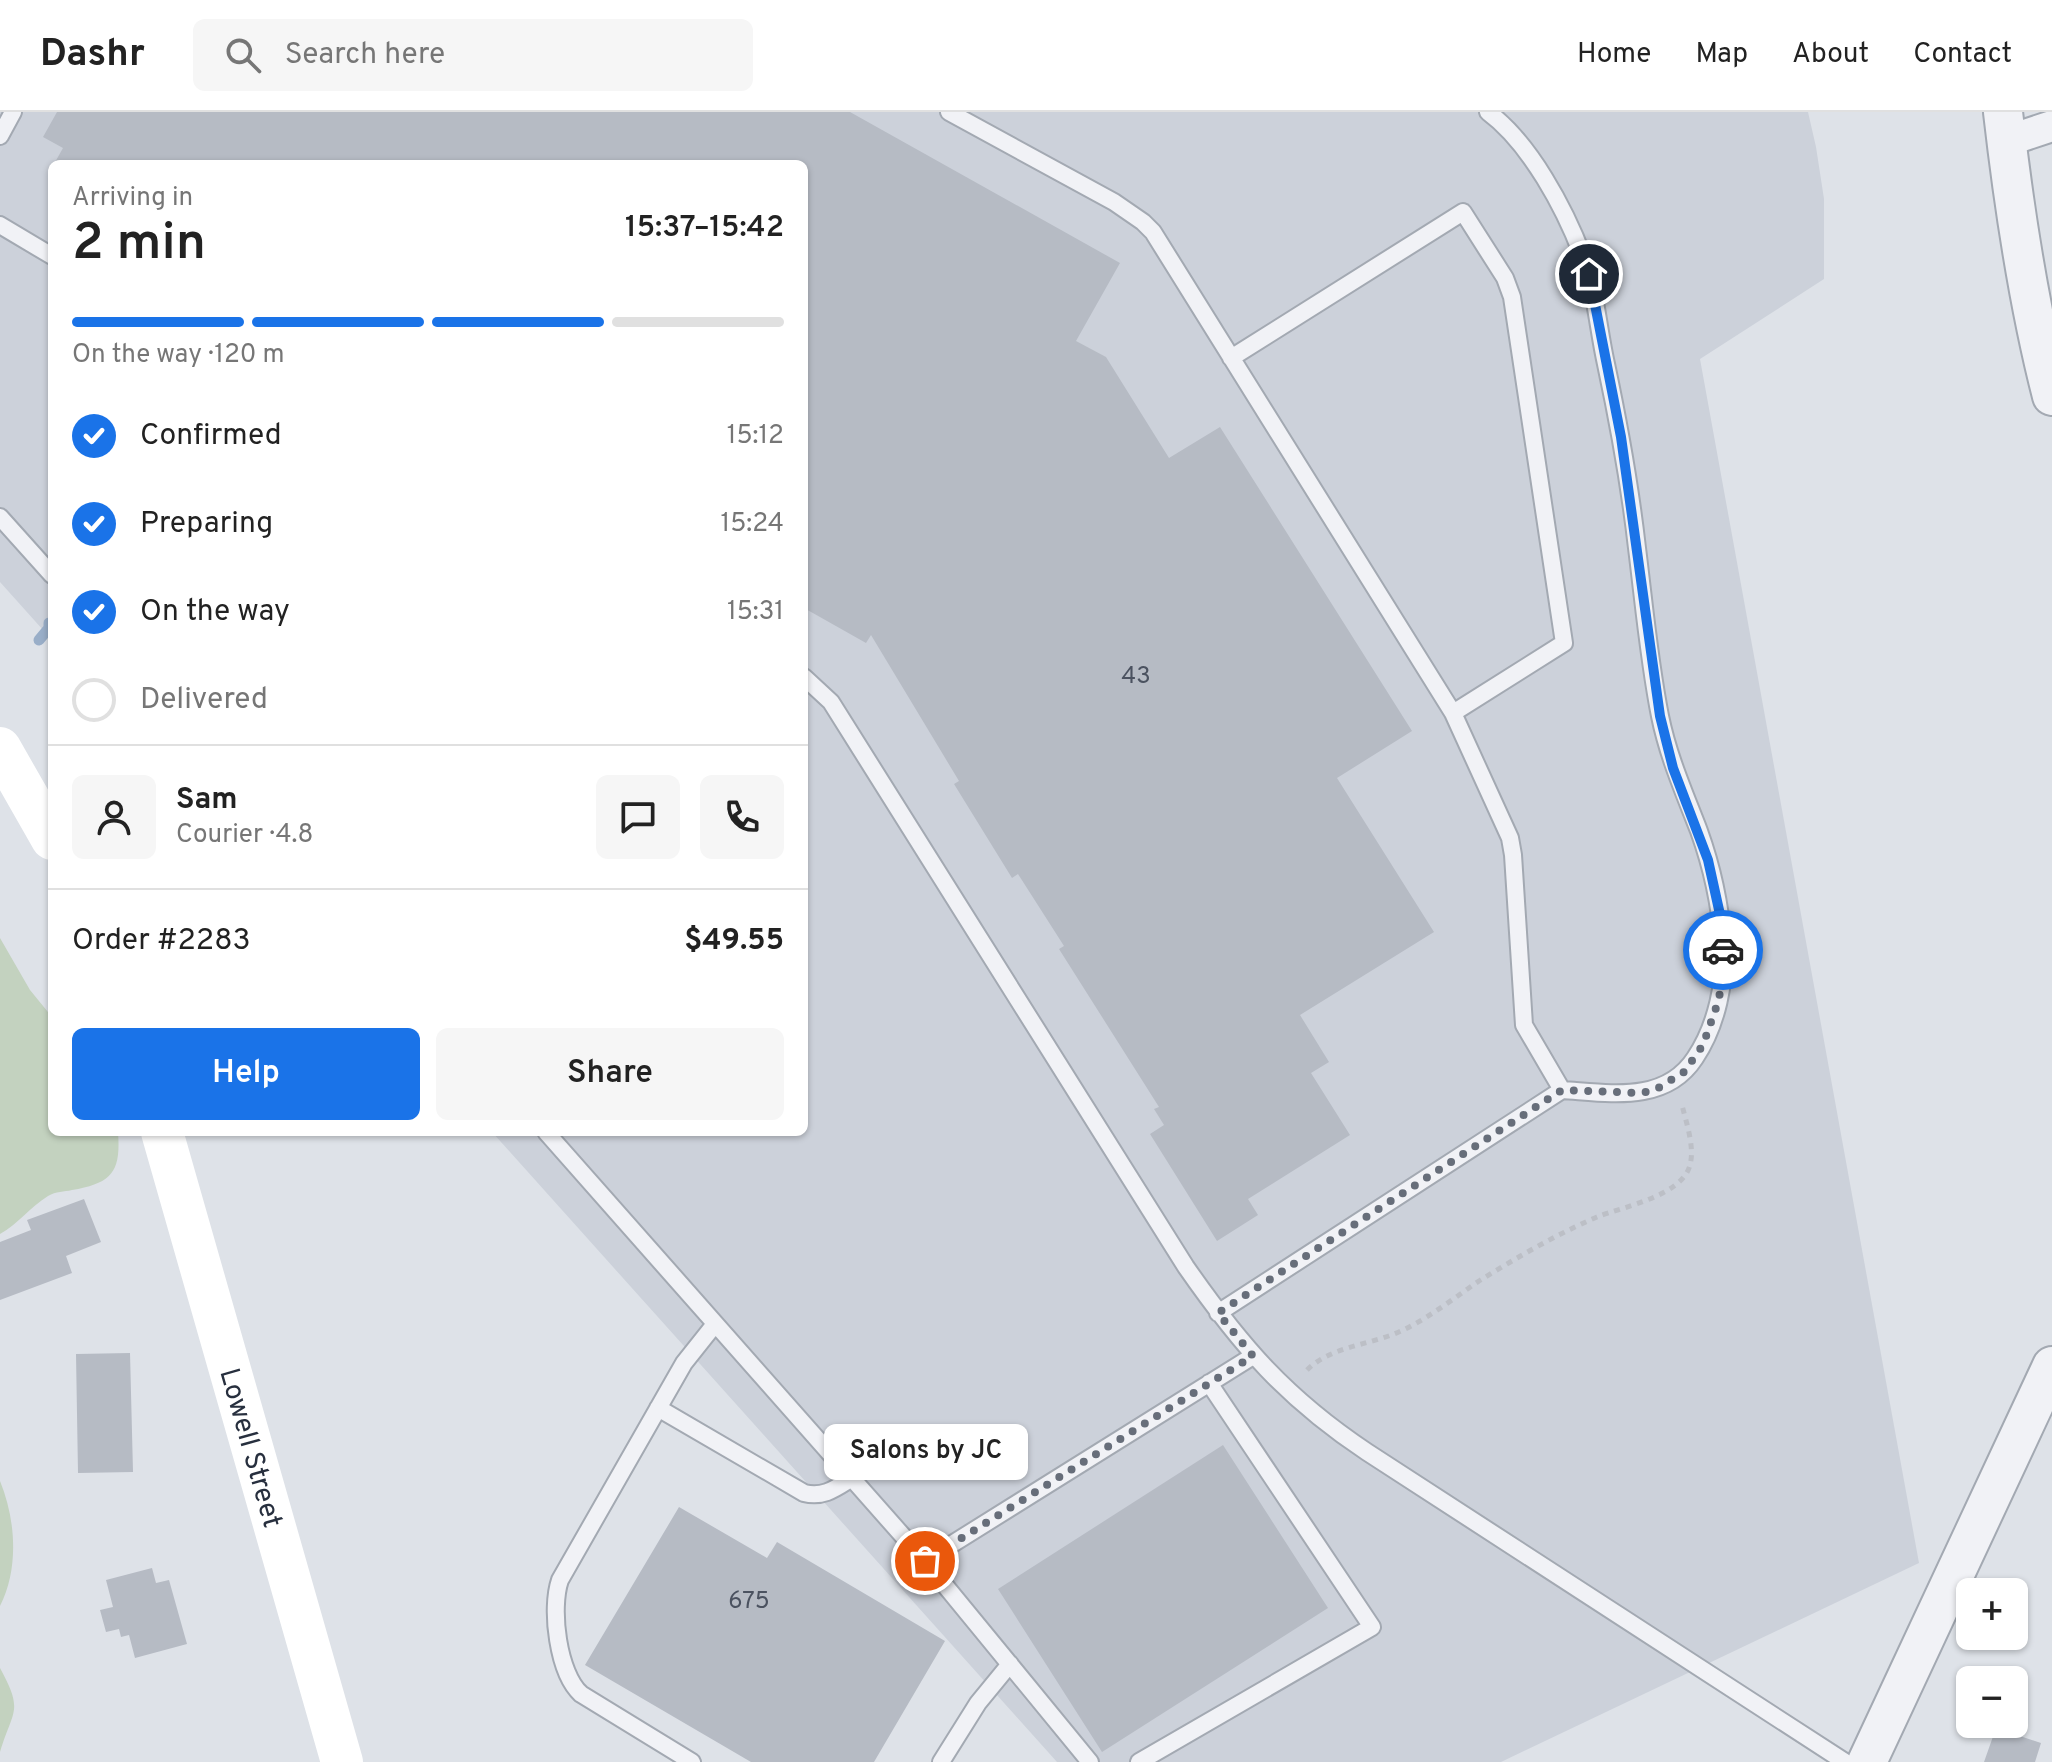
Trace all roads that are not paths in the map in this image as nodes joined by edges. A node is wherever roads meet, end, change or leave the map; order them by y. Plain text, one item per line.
1 (13, 112) edge
2 (949, 112) edge
3 (1488, 112) edge
4 (2005, 126) edge
5 (2052, 126) edge
6 (0, 136) edge
7 (0, 225) edge
8 (48, 254) edge
9 (1231, 358) junction
10 (2052, 396) edge
11 (0, 517) edge
12 (48, 571) edge
13 (808, 681) edge
14 (1453, 713) junction
15 (0, 748) edge
16 (48, 832) edge
17 (1562, 1090) junction
18 (163, 1136) edge
19 (550, 1136) edge
20 (1218, 1313) junction
21 (715, 1324) junction
22 (1253, 1356) junction
23 (2052, 1366) edge
24 (1209, 1383) junction
25 (2043, 1407) edge
26 (658, 1408) junction
27 (852, 1478) junction
28 (925, 1561) junction
29 (1010, 1664) junction
30 (342, 1762) edge
31 (692, 1762) edge
32 (941, 1762) edge
33 (1090, 1762) edge
34 (1139, 1762) edge
35 (1845, 1762) edge
36 (1867, 1762) edge

1 - 6 lane
2 - 9 lane
3 - 17 lane
4 - 5 street
4 - 10 street
7 - 8 lane
9 - 14 lane
9 - 14 lane
11 - 12 lane
13 - 20 lane
14 - 17 lane
15 - 16 main road
17 - 20 lane
18 - 30 main road, Lowell Street
19 - 21 lane
20 - 22 lane
21 - 26 lane
21 - 27 lane
22 - 24 lane
22 - 35 lane
23 - 25 street
24 - 28 lane
24 - 34 lane
25 - 36 street
26 - 27 lane
26 - 31 lane
27 - 28 lane
28 - 29 lane
29 - 32 lane
29 - 33 lane

